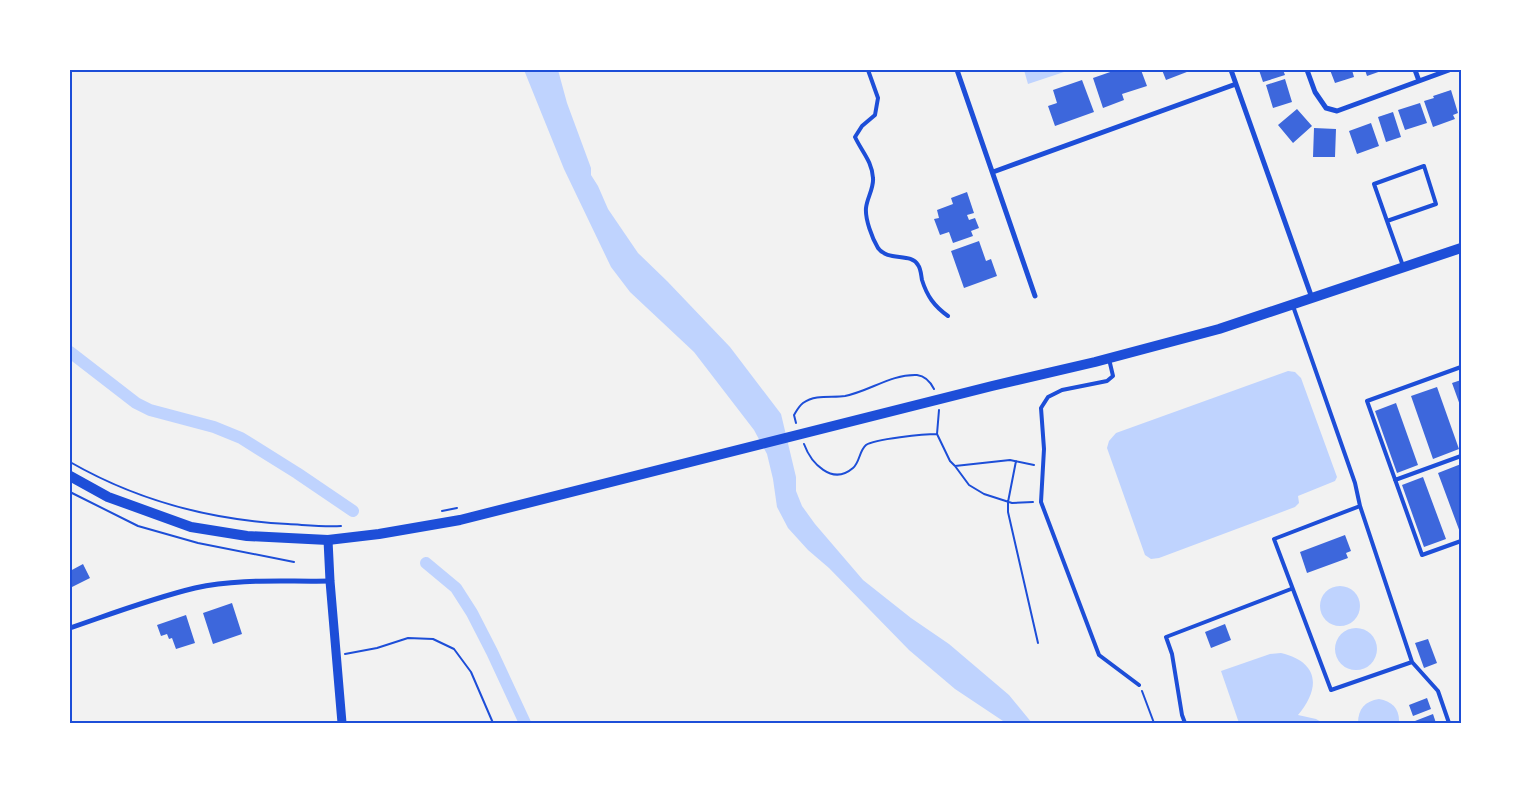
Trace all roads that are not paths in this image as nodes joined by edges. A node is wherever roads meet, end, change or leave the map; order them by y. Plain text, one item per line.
1 (868, 70) edge
2 (957, 70) edge
3 (1231, 70) edge
4 (1307, 70) edge
5 (1415, 70) edge
6 (1449, 70) edge
7 (1419, 81) junction
8 (1236, 84) junction
9 (993, 172) junction
10 (1387, 221) junction
11 (1461, 248) edge
12 (1403, 268) junction
13 (1035, 296) dead end
14 (1312, 299) junction
15 (1293, 306) junction
16 (948, 316) dead end
17 (1109, 358) junction
18 (1461, 367) edge
19 (1461, 456) edge
20 (70, 476) edge
21 (1395, 480) junction
22 (1360, 506) junction
23 (328, 540) junction
24 (1461, 541) edge
25 (330, 581) junction
26 (1291, 589) junction
27 (70, 628) edge
28 (1412, 662) junction
29 (1139, 684) road end
30 (342, 723) edge
31 (1185, 723) edge
32 (1449, 723) edge

1 - 16 lane
2 - 9 street
3 - 8 street
4 - 7 street
5 - 7 street
6 - 7 street
8 - 9 street
8 - 14 street
9 - 13 street
10 - 10 lane
10 - 12 lane
11 - 12 main road
12 - 14 main road
14 - 15 main road
15 - 17 main road
15 - 22 lane
17 - 23 main road
17 - 29 lane
18 - 21 lane
19 - 21 lane
20 - 23 main road
21 - 24 lane
22 - 26 lane
22 - 28 lane
23 - 25 street
25 - 27 street
25 - 30 street
26 - 28 lane
26 - 31 lane
28 - 32 lane

